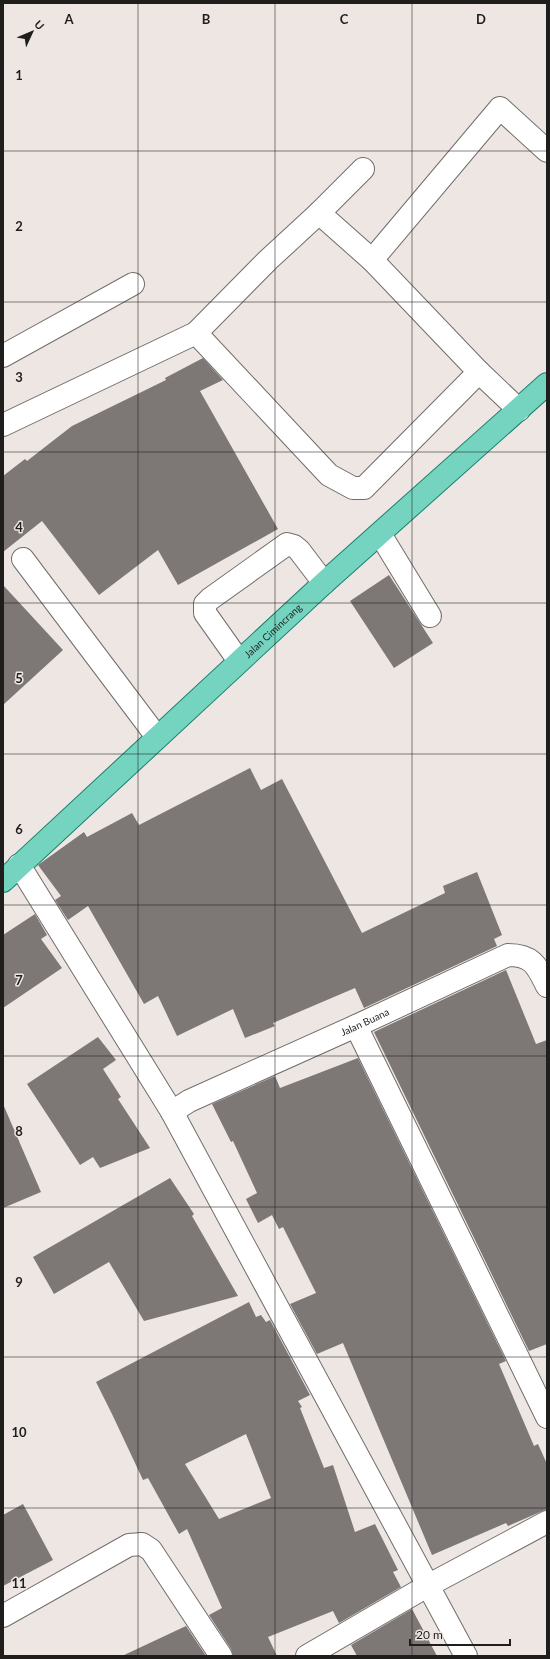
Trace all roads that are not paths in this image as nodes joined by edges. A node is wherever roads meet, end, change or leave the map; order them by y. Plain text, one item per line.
1 (547, 151) edge
2 (363, 168) dead end
3 (319, 213) junction
4 (372, 260) junction
5 (133, 284) dead end
6 (196, 333) junction
7 (3, 356) edge
8 (479, 372) junction
9 (547, 384) edge
10 (519, 410) junction
11 (3, 425) edge
12 (380, 534) junction
13 (23, 559) dead end
14 (324, 583) junction
15 (430, 616) dead end
16 (239, 661) junction
17 (157, 737) junction
18 (20, 865) junction
19 (3, 881) edge
20 (547, 986) edge
21 (356, 1026) junction
22 (172, 1112) junction
23 (547, 1417) edge
24 (547, 1522) edge
25 (429, 1585) junction
26 (3, 1616) edge
27 (221, 1656) edge
28 (307, 1656) edge
29 (466, 1656) edge

1 - 4 street
2 - 3 street
3 - 4 street
3 - 6 street
4 - 8 street
5 - 7 street
6 - 8 street
6 - 11 street
8 - 10 street
9 - 10 main road, Jalan Cimincrang
10 - 12 main road, Jalan Cimincrang
12 - 14 main road, Jalan Cimincrang
12 - 15 street
13 - 17 street
14 - 16 main road, Jalan Cimincrang
14 - 16 street
16 - 17 main road, Jalan Cimincrang
17 - 18 main road, Jalan Cimincrang
18 - 19 main road, Jalan Cimincrang
18 - 22 street
20 - 21 street, Jalan Buana
21 - 22 street, Jalan Buana
21 - 23 street
22 - 25 street
24 - 25 street
25 - 28 street
25 - 29 street
26 - 27 street

